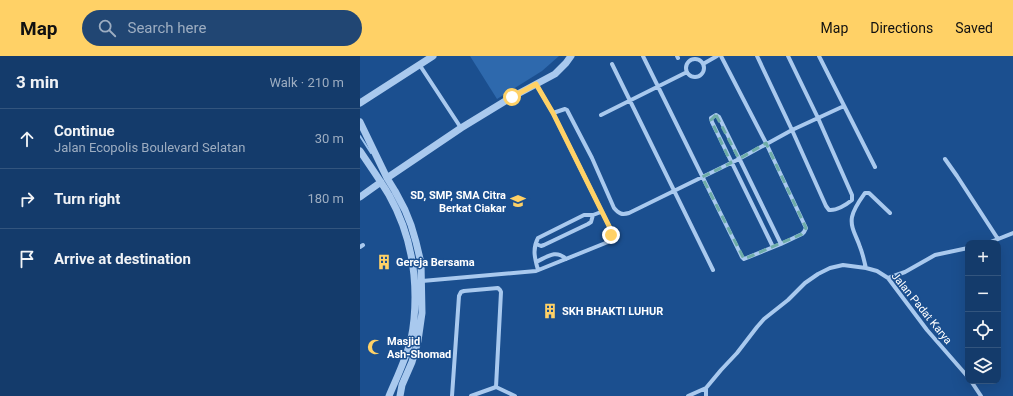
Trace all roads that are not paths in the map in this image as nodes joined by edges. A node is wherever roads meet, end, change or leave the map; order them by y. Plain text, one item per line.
1 (433, 56) edge
2 (571, 56) edge
3 (643, 56) edge
4 (717, 56) edge
5 (721, 56) edge
6 (757, 56) edge
7 (788, 56) edge
8 (819, 56) edge
9 (691, 58) edge
10 (419, 64) junction
11 (612, 64) dead end
12 (703, 64) junction
13 (687, 72) junction
14 (536, 84) junction
15 (658, 87) junction
16 (630, 101) junction
17 (360, 103) edge
18 (844, 106) junction
19 (553, 113) junction
20 (601, 115) dead end
21 (818, 118) junction
22 (360, 122) edge
23 (460, 127) junction
24 (792, 130) junction
25 (766, 143) junction
26 (360, 152) edge
27 (739, 159) junction
28 (945, 159) dead end
29 (731, 163) junction
30 (875, 167) dead end
31 (702, 177) junction
32 (384, 180) junction
33 (674, 191) junction
34 (360, 197) edge
35 (601, 212) junction
36 (890, 213) dead end
37 (593, 215) junction
38 (1013, 233) edge
39 (998, 239) joint
40 (536, 244) junction
41 (781, 244) junction
42 (773, 247) junction
43 (965, 249) edge
44 (566, 259) junction
45 (536, 262) junction
46 (866, 268) junction
47 (538, 270) junction
48 (713, 270) dead end
49 (888, 278) junction
50 (422, 281) junction
51 (965, 374) edge
52 (973, 384) edge
53 (496, 387) junction
54 (706, 388) junction
55 (482, 394) edge
56 (389, 396) edge
57 (392, 396) edge
58 (399, 396) edge
59 (452, 396) edge
60 (472, 396) edge
61 (514, 396) edge
62 (688, 396) edge
63 (706, 396) edge
64 (982, 396) edge

1 - 10 street
2 - 14 street
3 - 15 street
4 - 12 street
5 - 25 street
6 - 24 street
7 - 21 street
8 - 18 street
9 - 12 street
9 - 13 street
10 - 17 street
10 - 23 street
11 - 16 street
12 - 13 street
13 - 15 street
14 - 19 street
14 - 23 street
15 - 16 street
15 - 31 street
16 - 20 street
16 - 33 street
18 - 21 street
18 - 30 street
19 - 33 street
19 - 35 street
21 - 24 street
21 - 24 street
22 - 32 street
23 - 32 street
24 - 25 street
25 - 27 street
25 - 41 street
26 - 32 street
27 - 29 street
27 - 29 street
27 - 41 street
28 - 39 street
29 - 31 street
29 - 42 street
31 - 33 street
31 - 42 street
32 - 34 street
32 - 50 street
32 - 56 street
33 - 48 street
35 - 37 street
35 - 44 street
36 - 46 street
37 - 40 street
37 - 40 street
38 - 39 street
40 - 45 street
41 - 42 street
43 - 49 street
44 - 45 street
44 - 47 street
45 - 47 street
46 - 49 street, Jalan Padat Karya
46 - 54 street, Jalan Padat Karya
47 - 50 street
49 - 51 street, Jalan Padat Karya
50 - 58 street
52 - 64 street
53 - 55 street
53 - 59 street
53 - 61 street
54 - 62 street, Jalan Padat Karya
54 - 63 street
55 - 60 street
57 - 58 street

